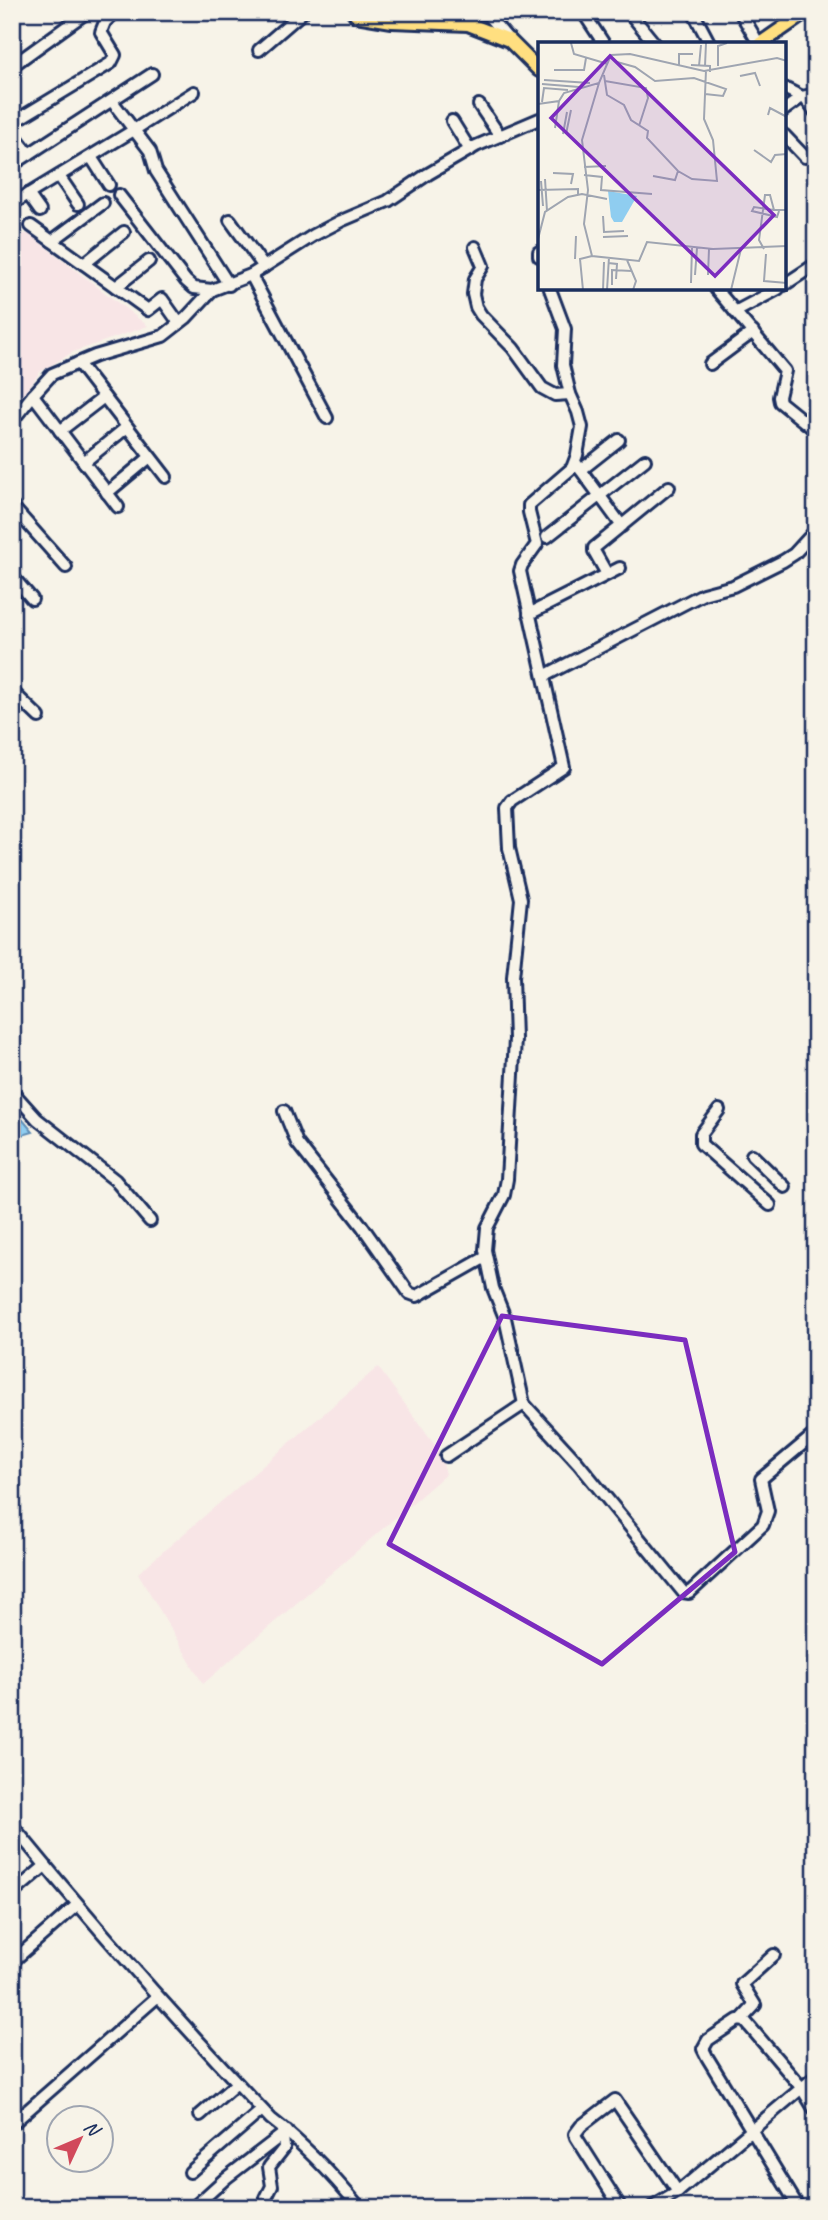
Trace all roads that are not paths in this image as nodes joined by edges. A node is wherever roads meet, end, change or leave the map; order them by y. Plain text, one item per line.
1 (87, 12) edge
2 (115, 12) edge
3 (303, 12) edge
4 (354, 12) edge
5 (485, 12) edge
6 (583, 12) edge
7 (633, 12) edge
8 (693, 12) edge
9 (740, 12) edge
10 (806, 12) edge
11 (378, 15) edge
12 (426, 17) edge
13 (509, 40) junction
14 (603, 42) edge
15 (652, 42) edge
16 (709, 42) edge
17 (759, 42) edge
18 (763, 42) edge
19 (259, 50) dead end
20 (12, 66) edge
21 (538, 69) edge
22 (152, 74) dead end
23 (786, 89) edge
24 (194, 92) dead end
25 (807, 96) edge
26 (112, 101) junction
27 (480, 105) dead end
28 (786, 109) edge
29 (816, 113) edge
30 (538, 119) edge
31 (452, 121) dead end
32 (12, 123) edge
33 (134, 130) junction
34 (12, 132) edge
35 (500, 136) junction
36 (786, 137) edge
37 (470, 150) junction
38 (29, 154) junction
39 (91, 157) junction
40 (805, 157) dead end
41 (12, 165) edge
42 (59, 176) junction
43 (109, 185) dead end
44 (29, 194) junction
45 (118, 195) dead end
46 (103, 203) dead end
47 (12, 204) edge
48 (78, 204) dead end
49 (40, 211) dead end
50 (230, 220) dead end
51 (32, 226) dead end
52 (124, 232) dead end
53 (52, 241) junction
54 (475, 247) dead end
55 (149, 261) dead end
56 (84, 264) junction
57 (816, 264) edge
58 (264, 267) junction
59 (251, 275) junction
60 (786, 284) edge
61 (229, 285) junction
62 (116, 287) junction
63 (212, 290) junction
64 (550, 290) edge
65 (717, 290) edge
66 (776, 290) edge
67 (735, 312) junction
68 (179, 323) junction
69 (753, 332) junction
70 (78, 363) junction
71 (709, 364) dead end
72 (570, 394) junction
73 (33, 395) junction
74 (104, 397) junction
75 (327, 418) dead end
76 (12, 422) edge
77 (127, 427) junction
78 (60, 431) junction
79 (816, 431) edge
80 (619, 440) dead end
81 (150, 457) junction
82 (645, 460) dead end
83 (84, 462) junction
84 (578, 466) junction
85 (166, 477) dead end
86 (669, 487) dead end
87 (107, 493) junction
88 (599, 496) junction
89 (12, 506) edge
90 (118, 507) dead end
91 (622, 526) junction
92 (816, 530) edge
93 (547, 537) dead end
94 (66, 566) dead end
95 (620, 568) dead end
96 (607, 574) junction
97 (12, 576) edge
98 (32, 599) dead end
99 (529, 614) junction
100 (544, 676) junction
101 (12, 691) edge
102 (39, 717) dead end
103 (12, 1091) edge
104 (719, 1110) dead end
105 (284, 1111) dead end
106 (752, 1155) dead end
107 (785, 1187) dead end
108 (770, 1205) dead end
109 (150, 1221) dead end
110 (486, 1257) junction
111 (524, 1404) junction
112 (816, 1433) edge
113 (446, 1456) dead end
114 (12, 1825) edge
115 (45, 1866) junction
116 (12, 1894) edge
117 (77, 1905) junction
118 (774, 1955) dead end
119 (12, 1962) edge
120 (157, 1997) junction
121 (742, 2020) junction
122 (816, 2076) edge
123 (237, 2083) junction
124 (801, 2087) junction
125 (262, 2110) junction
126 (816, 2112) edge
127 (200, 2115) dead end
128 (14, 2120) edge
129 (753, 2130) junction
130 (285, 2133) junction
131 (190, 2172) dead end
132 (678, 2192) junction
133 (266, 2198) dead end
134 (193, 2208) edge
135 (360, 2208) edge
136 (621, 2208) edge
137 (651, 2208) edge
138 (799, 2208) edge

1 - 20 street
2 - 32 street
3 - 19 street
4 - 11 main road
5 - 13 street
6 - 14 street
7 - 15 street
8 - 16 street
9 - 17 street
10 - 18 main road
11 - 12 main road
12 - 13 main road
13 - 21 main road
22 - 26 street
23 - 25 street
24 - 33 street
25 - 28 street
25 - 29 street
26 - 33 street
26 - 38 street
27 - 35 street
30 - 35 street
31 - 37 street
33 - 39 street
33 - 61 street
34 - 38 street
35 - 37 street
36 - 40 street
37 - 58 street
38 - 41 street
39 - 42 street
39 - 43 street
42 - 44 street
42 - 48 street
44 - 47 street
44 - 49 street
45 - 63 street
46 - 53 street
50 - 58 street
51 - 53 street
52 - 56 street
53 - 56 street
54 - 72 street
55 - 62 street
56 - 62 street
57 - 60 street
58 - 59 street
59 - 61 street
59 - 75 street
61 - 63 street
62 - 68 street
63 - 68 street
64 - 72 street
65 - 67 street
66 - 67 street
67 - 69 street
68 - 70 street
69 - 71 street
69 - 79 street
70 - 73 street
70 - 74 street
72 - 84 street
73 - 76 street
73 - 78 street
74 - 77 street
74 - 78 street
77 - 81 street
77 - 83 street
78 - 83 street
80 - 84 street
81 - 85 street
81 - 87 street
82 - 88 street
83 - 87 street
84 - 88 street
84 - 99 street
86 - 91 street
87 - 90 street
88 - 91 street
88 - 93 street
89 - 94 street
91 - 96 street
92 - 100 street
95 - 96 street
96 - 99 street
97 - 98 street
99 - 100 street
100 - 110 street
101 - 102 street
103 - 109 street
104 - 108 street
105 - 110 street
106 - 107 street
110 - 111 street
111 - 112 street
111 - 113 street
114 - 115 street
115 - 116 street
115 - 117 street
117 - 119 street
117 - 120 street
118 - 121 street
120 - 123 street
120 - 128 street
121 - 124 street
121 - 129 street
122 - 124 street
123 - 125 street
123 - 127 street
124 - 126 street
124 - 129 street
125 - 130 street
125 - 131 street
129 - 132 street
129 - 138 street
130 - 133 street
130 - 134 street
130 - 135 street
132 - 136 street
132 - 137 street

